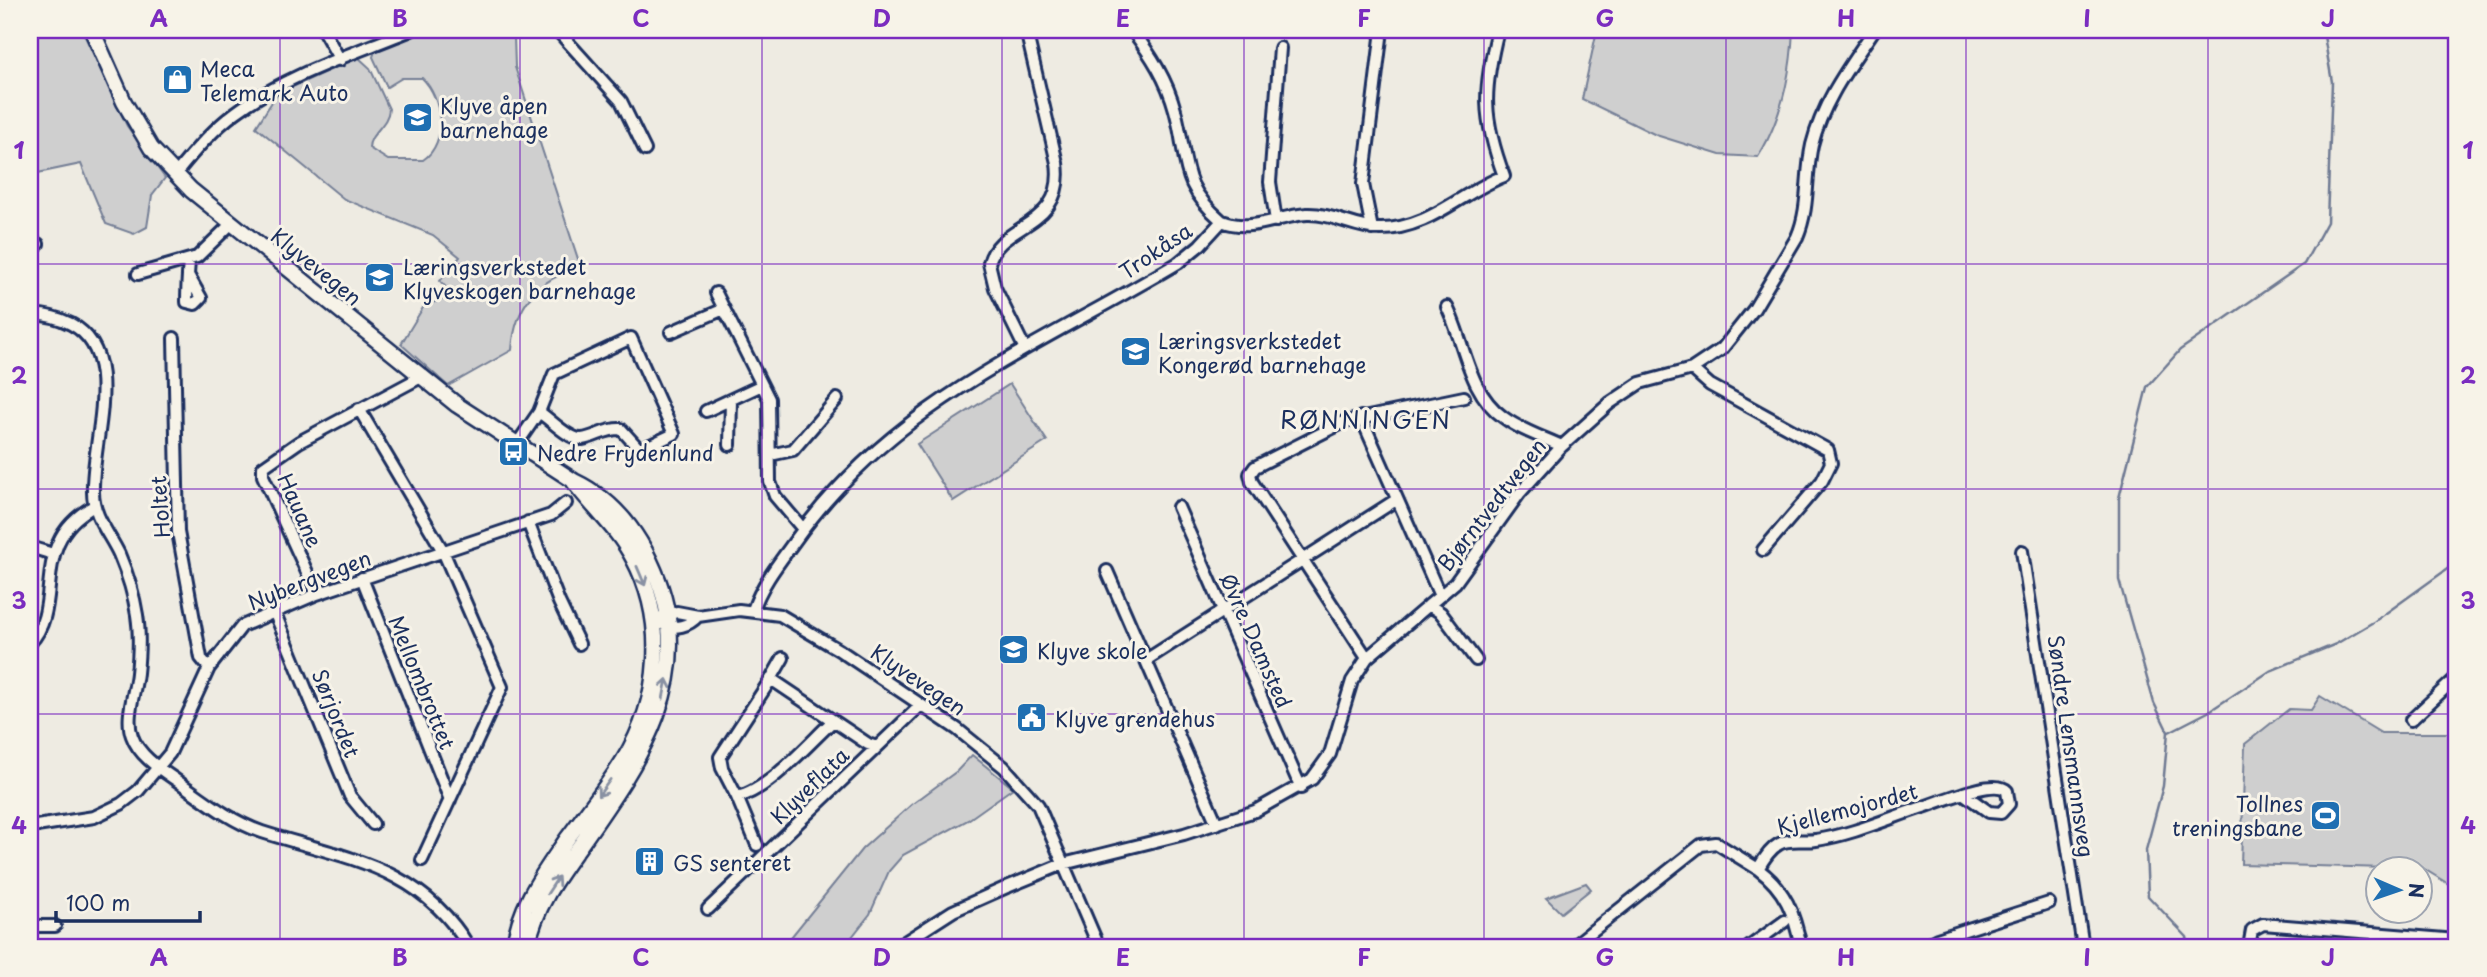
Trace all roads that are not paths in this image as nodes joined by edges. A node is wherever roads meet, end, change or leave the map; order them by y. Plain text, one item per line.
1 (92, 30) edge
2 (323, 30) edge
3 (411, 30) edge
4 (557, 30) edge
5 (1026, 30) edge
6 (1132, 30) edge
7 (1382, 30) edge
8 (1498, 30) edge
9 (1874, 30) edge
10 (1280, 48) dead end
11 (340, 60) junction
12 (645, 150) dead end
13 (174, 175) junction
14 (1222, 221) junction
15 (1276, 221) junction
16 (231, 224) junction
17 (1372, 229) junction
18 (38, 244) dead end
19 (30, 255) edge
20 (189, 261) junction
21 (138, 274) dead end
22 (188, 275) dead end
23 (716, 293) dead end
24 (1447, 307) dead end
25 (724, 309) junction
26 (30, 315) edge
27 (671, 332) dead end
28 (174, 338) dead end
29 (1025, 349) junction
30 (1692, 369) junction
31 (421, 377) junction
32 (762, 386) junction
33 (1464, 397) dead end
34 (837, 399) dead end
35 (731, 400) junction
36 (359, 409) junction
37 (706, 411) dead end
38 (540, 412) junction
39 (1361, 417) junction
40 (517, 444) junction
41 (730, 445) dead end
42 (1562, 446) junction
43 (770, 455) junction
44 (1396, 499) junction
45 (566, 503) dead end
46 (94, 506) junction
47 (1178, 507) dead end
48 (528, 522) junction
49 (803, 529) junction
50 (30, 547) edge
51 (1763, 550) dead end
52 (443, 551) junction
53 (2022, 551) dead end
54 (54, 554) junction
55 (1303, 560) junction
56 (1107, 571) dead end
57 (362, 578) junction
58 (317, 594) junction
59 (1440, 596) junction
60 (1429, 605) junction
61 (753, 610) junction
62 (274, 611) junction
63 (1223, 611) junction
64 (663, 621) junction
65 (30, 643) edge
66 (579, 644) dead end
67 (783, 658) dead end
68 (1367, 658) junction
69 (1146, 660) junction
70 (1476, 660) dead end
71 (209, 668) junction
72 (2457, 677) edge
73 (771, 679) junction
74 (920, 706) junction
75 (2411, 720) dead end
76 (833, 721) junction
77 (877, 747) junction
78 (159, 768) junction
79 (1301, 788) junction
80 (1964, 794) dead end
81 (737, 797) junction
82 (450, 800) junction
83 (373, 824) dead end
84 (1217, 824) junction
85 (30, 827) edge
86 (757, 845) dead end
87 (422, 860) dead end
88 (1063, 864) junction
89 (1758, 869) junction
90 (2049, 903) dead end
91 (708, 909) dead end
92 (1785, 921) dead end
93 (30, 926) edge
94 (55, 926) dead end
95 (2457, 940) edge
96 (900, 946) edge
97 (471, 947) edge
98 (514, 947) edge
99 (527, 947) edge
100 (1099, 947) edge
101 (1572, 947) edge
102 (1749, 947) edge
103 (1801, 947) edge
104 (1922, 947) edge
105 (2083, 947) edge
106 (2249, 947) edge

1 - 13 main road, Klyvevegen
2 - 11 street
3 - 11 street
4 - 12 street
5 - 29 street
6 - 14 street, Trokåsa
7 - 17 street
8 - 17 street
9 - 30 street, Bjørntvedtvegen
10 - 15 street
11 - 13 street
13 - 16 main road, Klyvevegen
14 - 15 street
14 - 29 street, Trokåsa
15 - 17 street
16 - 20 street
16 - 31 main road, Klyvevegen
18 - 19 street
20 - 21 street
20 - 22 street
23 - 25 street
24 - 42 street
25 - 27 street
25 - 32 street
26 - 46 street
28 - 71 street, Holtet
29 - 49 street, Trokåsa
30 - 42 street, Bjørntvedtvegen
30 - 51 street
31 - 36 street, Hauane
31 - 40 main road, Klyvevegen
32 - 35 street
32 - 43 street
33 - 39 street
34 - 43 street
35 - 37 street
35 - 41 street
36 - 52 street
36 - 58 street, Hauane
38 - 38 street
38 - 40 street
39 - 44 street
39 - 55 street
40 - 64 main road, Klyvevegen
42 - 59 street, Bjørntvedtvegen
43 - 49 street
44 - 55 street
44 - 59 street
45 - 48 street, Nybergvegen
46 - 54 street
46 - 78 street
47 - 63 street, Øvre Damsted
48 - 52 street, Nybergvegen
48 - 66 street
49 - 61 street, Trokåsa
50 - 54 street
52 - 57 street, Nybergvegen
52 - 82 street, Mellombrottet
53 - 105 street, Søndre Lensmannsveg
54 - 65 street
55 - 63 street
55 - 68 street
56 - 69 street
57 - 58 street, Nybergvegen
57 - 82 street, Mellombrottet
58 - 62 street, Nybergvegen
59 - 60 street, Bjørntvedtvegen
60 - 68 street, Bjørntvedtvegen
60 - 70 street
61 - 64 street, Klyvevegen
61 - 74 street, Klyvevegen
62 - 71 street, Nybergvegen
62 - 83 street, Sørjordet
63 - 69 street
63 - 79 street, Øvre Damsted
64 -> 98 main road, Klyvevegen
99 -> 64 main road, Klyvevegen
67 - 73 street
68 - 79 street, Bjørntvedtvegen
69 - 84 street
71 - 78 street, Nybergvegen
72 - 75 street
73 - 76 street, Klyveflata
73 - 81 street, Klyveflata
74 - 77 street, Klyveflata
74 - 88 street, Klyvevegen
76 - 77 street, Klyveflata
76 - 81 street, Klyveflata
77 - 91 street, Klyveflata
78 - 85 street, Nybergvegen
78 - 97 street
79 - 84 street, Bjørntvedtvegen
80 - 89 street, Kjellemojordet
81 - 86 street, Klyveflata
82 - 87 street, Mellombrottet
84 - 88 street, Bjørntvedtvegen
88 - 96 street, Bjørntvedtvegen
88 - 100 street, Klyvevegen
89 - 101 street
89 - 103 street
90 - 104 street
92 - 102 street
93 - 94 street
95 - 106 street

